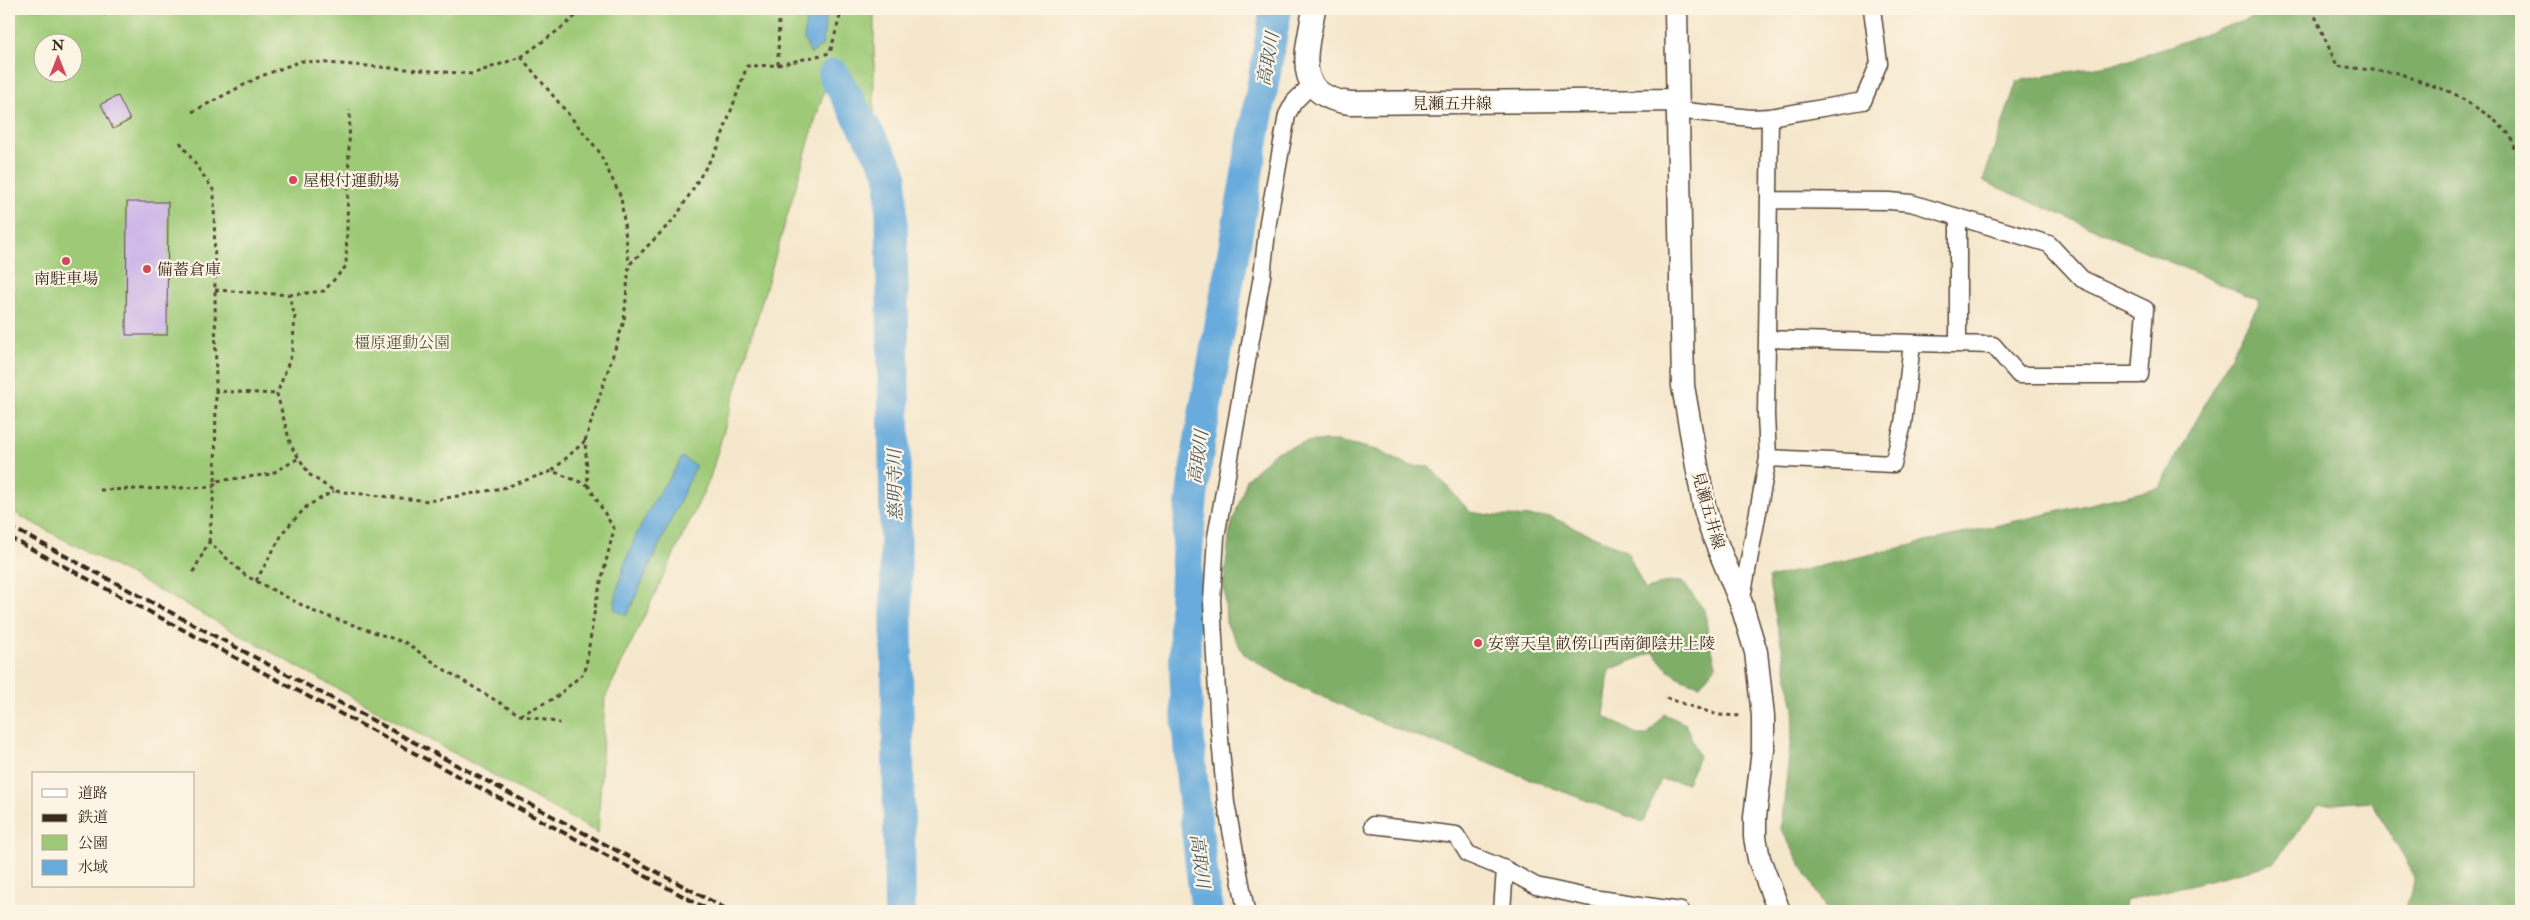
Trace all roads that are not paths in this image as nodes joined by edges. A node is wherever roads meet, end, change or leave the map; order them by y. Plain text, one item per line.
1 (1314, 9) edge
2 (1676, 9) edge
3 (1872, 9) edge
4 (1312, 84) junction
5 (1676, 105) junction
6 (1770, 117) junction
7 (1769, 200) junction
8 (1958, 218) junction
9 (1767, 339) junction
10 (1912, 343) junction
11 (1958, 344) junction
12 (1768, 458) junction
13 (1741, 603) junction
14 (1373, 825) dead end
15 (1505, 868) junction
16 (1246, 911) edge
17 (1502, 911) edge
18 (1681, 911) edge
19 (1779, 911) edge

1 - 4 main road
2 - 5 main road, 見瀬五井線
3 - 6 street
4 - 5 main road, 見瀬五井線
4 - 16 street
5 - 6 street
5 - 13 main road, 見瀬五井線
6 - 7 street
7 - 8 street
7 - 9 street
8 - 11 street
8 - 11 street
9 - 10 street
9 - 12 street
10 - 11 street
10 - 12 street
12 - 13 street
13 - 19 main road, 見瀬五井線
14 - 15 street
15 - 17 street
15 - 18 street

